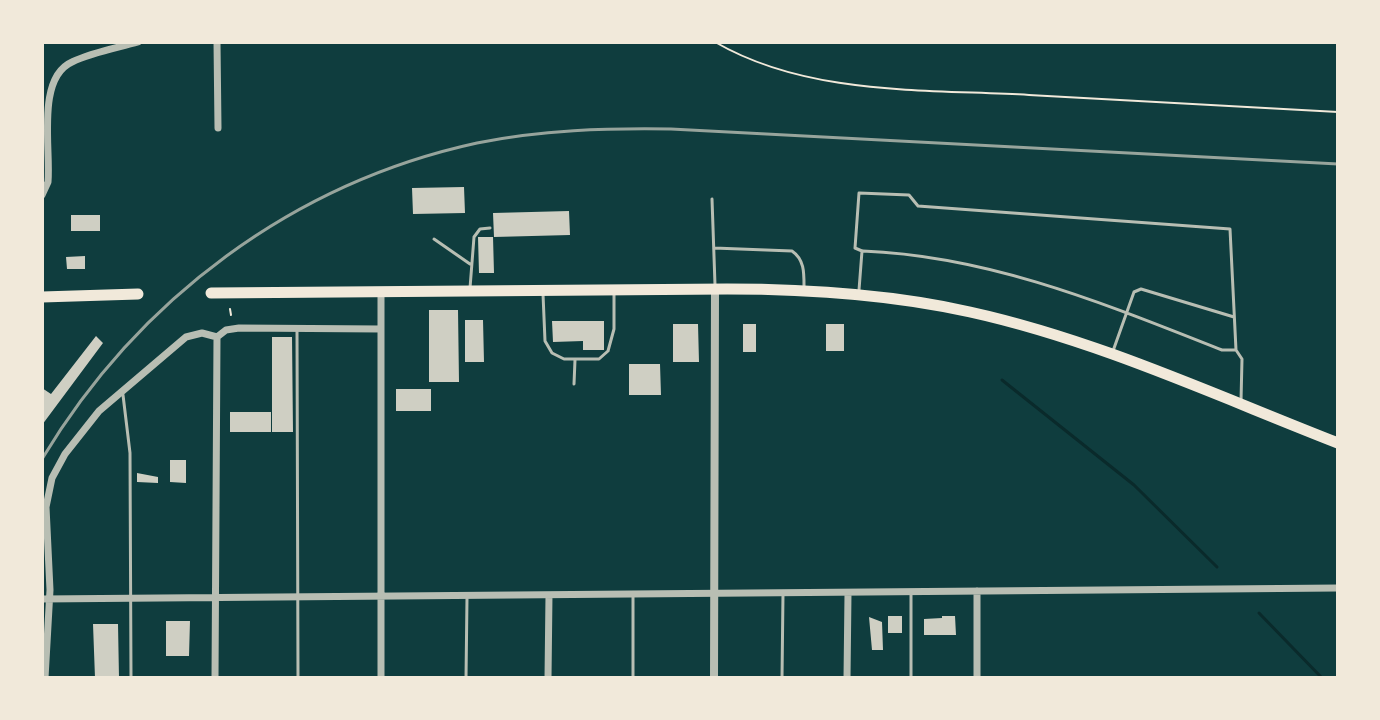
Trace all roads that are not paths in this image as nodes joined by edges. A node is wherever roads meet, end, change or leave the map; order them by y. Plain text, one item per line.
1 (138, 42) edge
2 (217, 42) edge
3 (218, 128) dead end
4 (42, 195) edge
5 (712, 199) dead end
6 (490, 228) dead end
7 (434, 239) dead end
8 (714, 248) junction
9 (862, 251) junction
10 (470, 264) junction
11 (715, 289) junction
12 (543, 290) junction
13 (614, 290) junction
14 (804, 290) junction
15 (470, 291) junction
16 (381, 292) junction
17 (211, 293) dead end
18 (138, 294) dead end
19 (858, 294) junction
20 (42, 297) edge
21 (1127, 313) junction
22 (1234, 317) junction
23 (297, 328) junction
24 (381, 329) junction
25 (217, 337) junction
26 (1236, 350) junction
27 (1112, 355) junction
28 (575, 359) junction
29 (574, 384) dead end
30 (122, 391) junction
31 (1241, 405) junction
32 (1338, 443) edge
33 (1338, 588) edge
34 (977, 591) junction
35 (911, 593) junction
36 (715, 594) junction
37 (783, 594) junction
38 (848, 594) junction
39 (549, 595) junction
40 (633, 595) junction
41 (467, 596) junction
42 (299, 597) junction
43 (381, 597) junction
44 (215, 598) junction
45 (46, 599) edge
46 (131, 599) junction
47 (45, 678) edge
48 (131, 678) edge
49 (215, 678) edge
50 (298, 678) edge
51 (381, 678) edge
52 (466, 678) edge
53 (548, 678) edge
54 (633, 678) edge
55 (714, 678) edge
56 (782, 678) edge
57 (847, 678) edge
58 (911, 678) edge
59 (977, 678) edge

1 - 4 street
2 - 3 street
5 - 8 lane
6 - 10 lane
7 - 10 lane
8 - 11 lane
8 - 14 lane
9 - 19 lane
9 - 21 lane
9 - 22 lane
10 - 15 lane
11 - 13 highway
11 - 14 highway
11 - 36 street
12 - 13 highway
12 - 15 highway
12 - 28 lane
13 - 28 lane
14 - 19 highway
15 - 16 highway
16 - 17 highway
16 - 24 street
18 - 20 highway
19 - 27 highway
21 - 22 lane
21 - 26 lane
21 - 27 lane
22 - 26 lane
23 - 24 street
23 - 25 street
23 - 42 lane
24 - 43 street
25 - 30 street
25 - 44 street
26 - 31 lane
27 - 31 highway
28 - 29 lane
30 - 45 street
30 - 46 lane
31 - 32 highway
33 - 34 street
34 - 35 street
34 - 59 street
35 - 38 street
35 - 58 lane
36 - 37 street
36 - 40 street
36 - 55 street
37 - 38 street
37 - 56 lane
38 - 57 street
39 - 40 street
39 - 41 street
39 - 53 street
40 - 54 lane
41 - 43 street
41 - 52 lane
42 - 43 street
42 - 44 street
42 - 50 lane
43 - 51 street
44 - 46 street
44 - 49 street
45 - 46 street
45 - 47 street
46 - 48 lane

